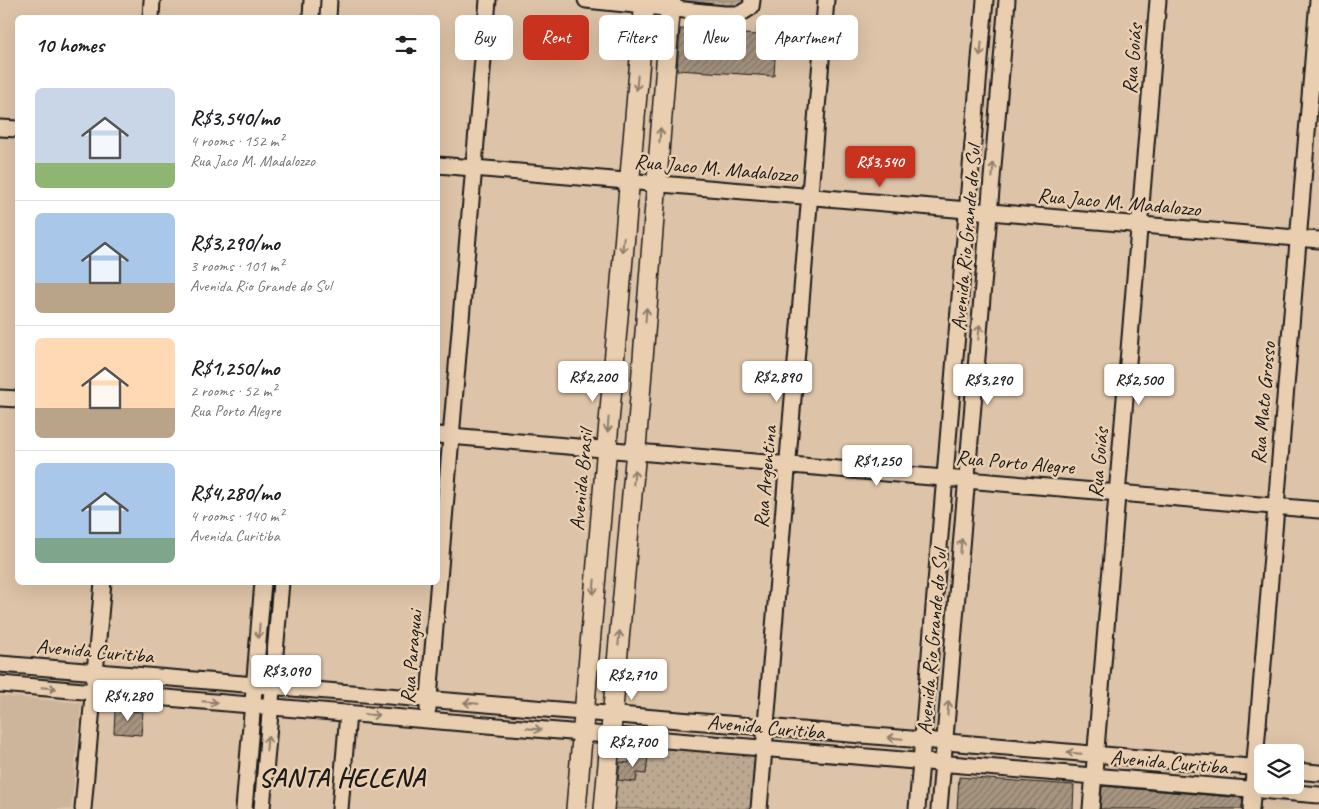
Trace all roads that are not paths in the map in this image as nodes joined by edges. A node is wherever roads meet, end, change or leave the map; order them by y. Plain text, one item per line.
1 (152, 0) edge
2 (312, 0) edge
3 (330, 0) edge
4 (488, 0) edge
5 (586, 0) edge
6 (752, 0) edge
7 (826, 0) edge
8 (985, 0) edge
9 (1007, 0) edge
10 (1158, 0) edge
11 (1318, 0) edge
12 (644, 3) edge
13 (670, 4) edge
14 (151, 15) edge
15 (310, 15) edge
16 (328, 15) edge
17 (0, 128) edge
18 (15, 129) edge
19 (440, 165) edge
20 (473, 168) junction
21 (629, 182) junction
22 (656, 184) junction
23 (810, 197) junction
24 (967, 210) junction
25 (989, 212) junction
26 (1139, 225) junction
27 (1298, 239) junction
28 (1319, 240) edge
29 (0, 398) edge
30 (15, 399) edge
31 (444, 435) edge
32 (606, 449) junction
33 (636, 452) junction
34 (788, 464) junction
35 (945, 478) junction
36 (967, 480) junction
37 (1117, 492) junction
38 (440, 506) edge
39 (1276, 506) junction
40 (1319, 510) edge
41 (103, 585) edge
42 (263, 585) edge
43 (436, 585) edge
44 (280, 586) edge
45 (0, 664) edge
46 (95, 672) junction
47 (0, 684) edge
48 (254, 685) junction
49 (272, 687) junction
50 (93, 692) junction
51 (429, 700) junction
52 (252, 705) junction
53 (270, 707) junction
54 (584, 712) junction
55 (348, 713) junction
56 (612, 715) junction
57 (427, 720) junction
58 (766, 727) junction
59 (582, 733) junction
60 (610, 736) junction
61 (923, 740) junction
62 (945, 742) junction
63 (1260, 744) edge
64 (764, 748) junction
65 (1095, 754) junction
66 (921, 762) junction
67 (943, 764) junction
68 (1254, 768) edge
69 (1304, 772) edge
70 (1319, 773) edge
71 (1094, 776) junction
72 (1254, 783) edge
73 (246, 788) junction
74 (264, 789) junction
75 (1252, 790) junction
76 (1319, 796) edge
77 (83, 809) edge
78 (244, 809) edge
79 (262, 809) edge
80 (340, 809) edge
81 (576, 809) edge
82 (604, 809) edge
83 (758, 809) edge
84 (917, 809) edge
85 (939, 809) edge
86 (1091, 809) edge
87 (1251, 809) edge

1 - 14 street
2 - 15 street
3 - 16 street
4 - 20 street, Rua Paraguai
5 - 12 street
6 - 13 street
7 - 23 street, Rua Argentina
8 -> 24 street, Avenida Rio Grande do Sul
25 -> 9 street, Avenida Rio Grande do Sul
10 - 26 street, Rua Goiás
11 - 27 street, Rua Mato Grosso
12 - 13 street
12 -> 21 main road, Avenida Brasil
22 -> 13 main road
17 - 18 street
19 - 20 street, Rua Jaco M. Madalozzo
20 - 21 street, Rua Jaco M. Madalozzo
20 - 31 street, Rua Paraguai
21 - 22 street, Rua Jaco M. Madalozzo
21 -> 32 main road, Avenida Brasil
22 - 23 street, Rua Jaco M. Madalozzo
33 -> 22 main road
23 - 24 street, Rua Jaco M. Madalozzo
23 - 34 street, Rua Argentina
24 - 25 street, Rua Jaco M. Madalozzo
24 - 35 street, Avenida Rio Grande do Sul
25 - 26 street, Rua Jaco M. Madalozzo
36 -> 25 street, Avenida Rio Grande do Sul
26 - 27 street, Rua Jaco M. Madalozzo
26 - 37 street, Rua Goiás
27 - 28 street, Rua Jaco M. Madalozzo
27 - 39 street, Rua Mato Grosso
29 - 30 street
31 - 32 street, Rua Porto Alegre
31 - 38 street, Rua Paraguai
32 - 33 street, Rua Porto Alegre
32 -> 54 main road, Avenida Brasil
33 - 34 street, Rua Porto Alegre
56 -> 33 main road
34 - 35 street, Rua Porto Alegre
34 - 58 street, Rua Argentina
35 - 36 street, Rua Porto Alegre
35 - 61 street, Avenida Rio Grande do Sul
36 - 37 street, Rua Porto Alegre
62 -> 36 street, Avenida Rio Grande do Sul
37 - 39 street, Rua Porto Alegre
37 - 65 street, Rua Goiás
39 - 40 street, Rua Porto Alegre
39 - 63 street, Rua Mato Grosso
41 - 46 street
42 - 44 street
42 -> 48 street
43 - 51 street, Rua Paraguai
44 - 49 street
45 - 46 street, Avenida Curitiba
46 - 48 street, Avenida Curitiba
46 - 50 street
47 -> 50 street, Avenida Curitiba
48 - 49 street, Avenida Curitiba
48 - 52 street
49 - 51 street, Avenida Curitiba
49 - 53 street
50 -> 52 street, Avenida Curitiba
50 - 77 street
54 -> 51 street, Avenida Curitiba
51 - 57 street, Rua Paraguai
52 - 53 street, Avenida Curitiba
52 - 73 street
53 - 55 street, Avenida Curitiba
74 -> 53 street
54 - 56 street, Avenida Curitiba
54 - 59 main road, Avenida Brasil
55 -> 57 street, Avenida Curitiba
55 - 80 street
56 - 58 street, Avenida Curitiba
56 - 60 main road
57 -> 59 street, Avenida Curitiba
61 -> 58 street, Avenida Curitiba
58 - 64 street, Rua Argentina
59 - 60 street, Avenida Curitiba
59 - 81 main road, Avenida Brasil
60 - 64 street, Avenida Curitiba
60 - 82 main road
61 - 62 street, Avenida Curitiba
61 - 66 street, Avenida Rio Grande do Sul
65 -> 62 street, Avenida Curitiba
62 - 67 street, Avenida Rio Grande do Sul
64 - 66 street, Avenida Curitiba
64 - 83 street, Rua Argentina
65 - 68 street, Avenida Curitiba
65 - 71 street, Rua Goiás
66 - 67 street, Avenida Curitiba
66 - 84 street, Avenida Rio Grande do Sul
67 - 71 street, Avenida Curitiba
67 - 85 street, Avenida Rio Grande do Sul
69 - 70 street
71 - 75 street, Avenida Curitiba
71 - 86 street, Rua Goiás
72 - 75 street, Rua Mato Grosso
73 - 74 street
73 - 78 street
74 - 79 street
75 - 76 street, Avenida Curitiba
75 - 87 street, Rua Mato Grosso

